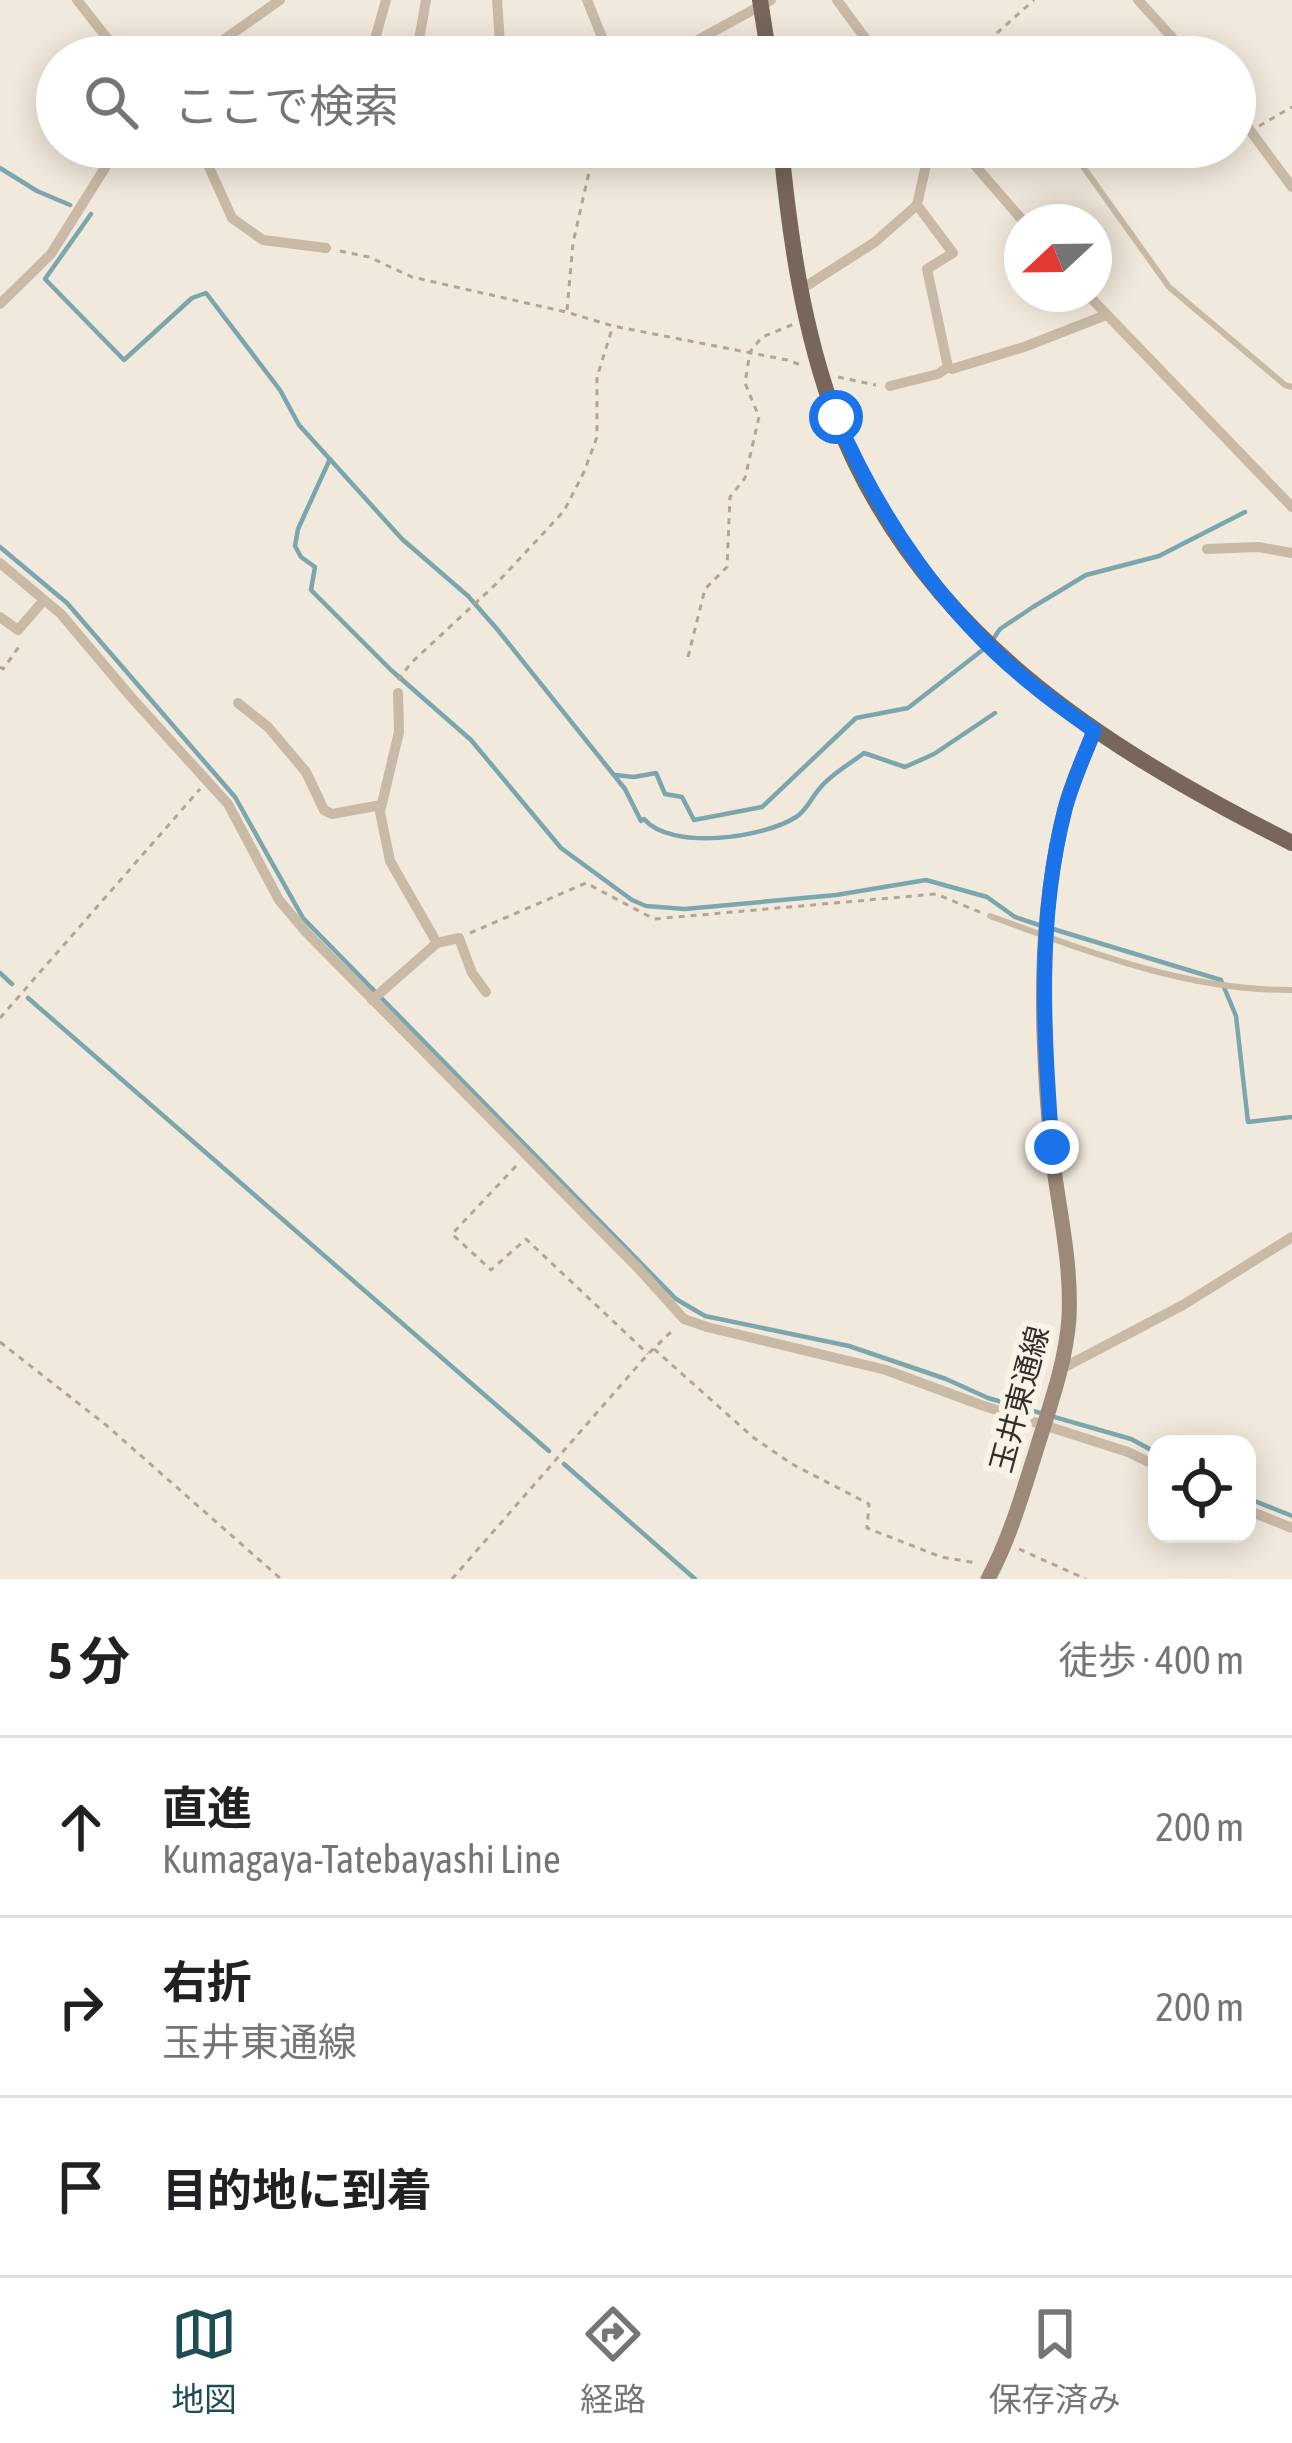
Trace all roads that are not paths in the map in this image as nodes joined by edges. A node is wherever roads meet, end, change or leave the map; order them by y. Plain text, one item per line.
1 (76, 0) edge
2 (280, 0) edge
3 (386, 0) edge
4 (426, 0) edge
5 (497, 0) edge
6 (587, 0) edge
7 (837, 0) edge
8 (1138, 0) edge
9 (764, 2) edge
10 (105, 36) edge
11 (229, 36) edge
12 (376, 36) edge
13 (420, 36) edge
14 (500, 36) edge
15 (602, 36) edge
16 (704, 36) edge
17 (768, 36) edge
18 (864, 36) edge
19 (1171, 36) edge
20 (1256, 136) edge
21 (105, 168) edge
22 (209, 168) edge
23 (783, 168) edge
24 (925, 168) edge
25 (976, 168) edge
26 (1084, 168) edge
27 (1292, 188) edge
28 (1008, 204) edge
29 (917, 205) junction
30 (326, 248) road end
31 (800, 290) junction
32 (0, 304) edge
33 (1103, 312) edge
34 (1106, 315) junction
35 (948, 367) junction
36 (890, 386) road end
37 (1292, 387) edge
38 (1292, 507) edge
39 (1207, 549) dead end
40 (1292, 553) edge
41 (0, 563) edge
42 (44, 600) junction
43 (0, 617) edge
44 (398, 693) road end
45 (238, 703) dead end
46 (1094, 731) junction
47 (381, 805) junction
48 (1292, 843) edge
49 (989, 916) road end
50 (1046, 936) junction
51 (436, 943) junction
52 (1292, 990) edge
53 (486, 992) dead end
54 (373, 999) junction
55 (1292, 1237) edge
56 (1059, 1370) junction
57 (1045, 1420) junction
58 (1148, 1462) edge
59 (1256, 1514) edge
60 (1292, 1528) edge
61 (991, 1573) edge

1 - 10 street
2 - 11 street
3 - 12 street
4 - 13 street
5 - 14 street
6 - 15 street
7 - 18 street
8 - 19 street
9 - 16 street
9 - 17 main road
20 - 27 street
21 - 32 street
22 - 30 street
23 - 31 main road
24 - 29 street
25 - 28 street
26 - 37 lane
29 - 31 street
29 - 35 street
31 - 46 main road
33 - 34 street
34 - 35 street
34 - 38 street
35 - 36 street
39 - 40 street
41 - 42 street
42 - 43 street
42 - 54 street
44 - 47 street
45 - 47 street
46 - 48 main road
46 - 50 street, 玉井東通線
47 - 51 street
49 - 50 lane
50 - 52 lane
50 - 56 street, 玉井東通線
51 - 53 street
51 - 54 street
54 - 57 street
55 - 56 street
56 - 57 street, 玉井東通線
57 - 58 street
57 - 61 street, 玉井東通線
59 - 60 street

